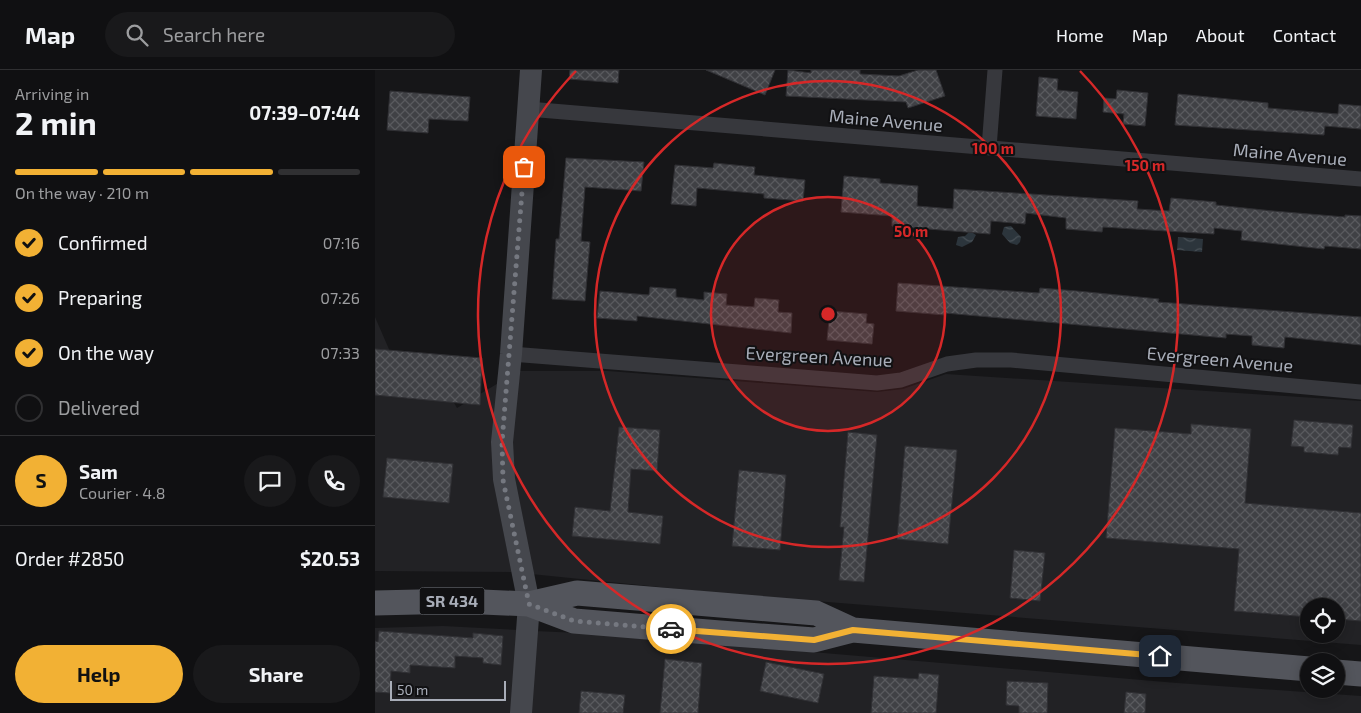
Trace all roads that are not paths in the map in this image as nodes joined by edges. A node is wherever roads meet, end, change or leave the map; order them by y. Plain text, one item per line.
1 (531, 70) edge
2 (995, 70) edge
3 (528, 109) junction
4 (989, 148) junction
5 (1361, 180) edge
6 (511, 354) junction
7 (1361, 392) edge
8 (375, 603) edge
9 (529, 604) junction
10 (1300, 668) edge
11 (1345, 673) edge
12 (1361, 674) edge
13 (521, 713) edge

1 - 3 street
2 - 4 street
3 - 4 street, Maine Avenue
3 - 6 street
4 - 5 street, Maine Avenue
6 - 7 street, Evergreen Avenue
6 - 9 street
8 - 9 main road, SR 434
9 - 10 main road, SR 434
9 - 13 street
11 - 12 main road

